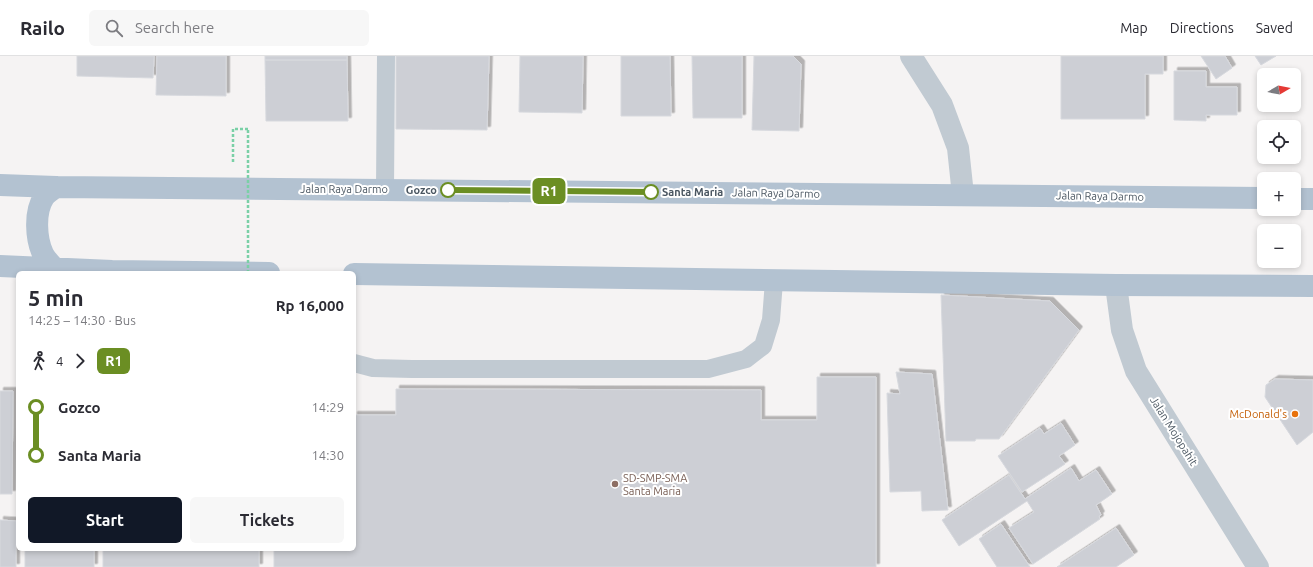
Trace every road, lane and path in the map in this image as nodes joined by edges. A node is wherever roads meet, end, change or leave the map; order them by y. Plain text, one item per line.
1 (386, 56) edge
2 (911, 56) edge
3 (0, 185) edge
4 (56, 187) junction
5 (234, 188) junction
6 (385, 190) junction
7 (963, 195) junction
8 (1257, 198) edge
9 (1301, 199) edge
10 (1313, 199) edge
11 (0, 266) edge
12 (55, 269) junction
13 (112, 271) edge
14 (248, 271) edge
15 (356, 274) edge
16 (774, 281) junction
17 (1116, 285) junction
18 (1313, 286) edge
19 (356, 364) edge
20 (1258, 567) edge

1 - 6 lane
2 - 7 street
3 - 4 main road, Jalan Raya Darmo
4 - 5 main road, Jalan Raya Darmo
4 - 12 main road
5 - 6 main road, Jalan Raya Darmo
5 - 14 path, bridge
6 - 7 main road, Jalan Raya Darmo
7 - 8 main road, Jalan Raya Darmo
9 - 10 main road
11 - 12 main road
12 - 13 main road
15 - 16 main road
16 - 17 main road
16 - 19 lane
17 - 18 main road
17 - 20 street, Jalan Mojopahit

